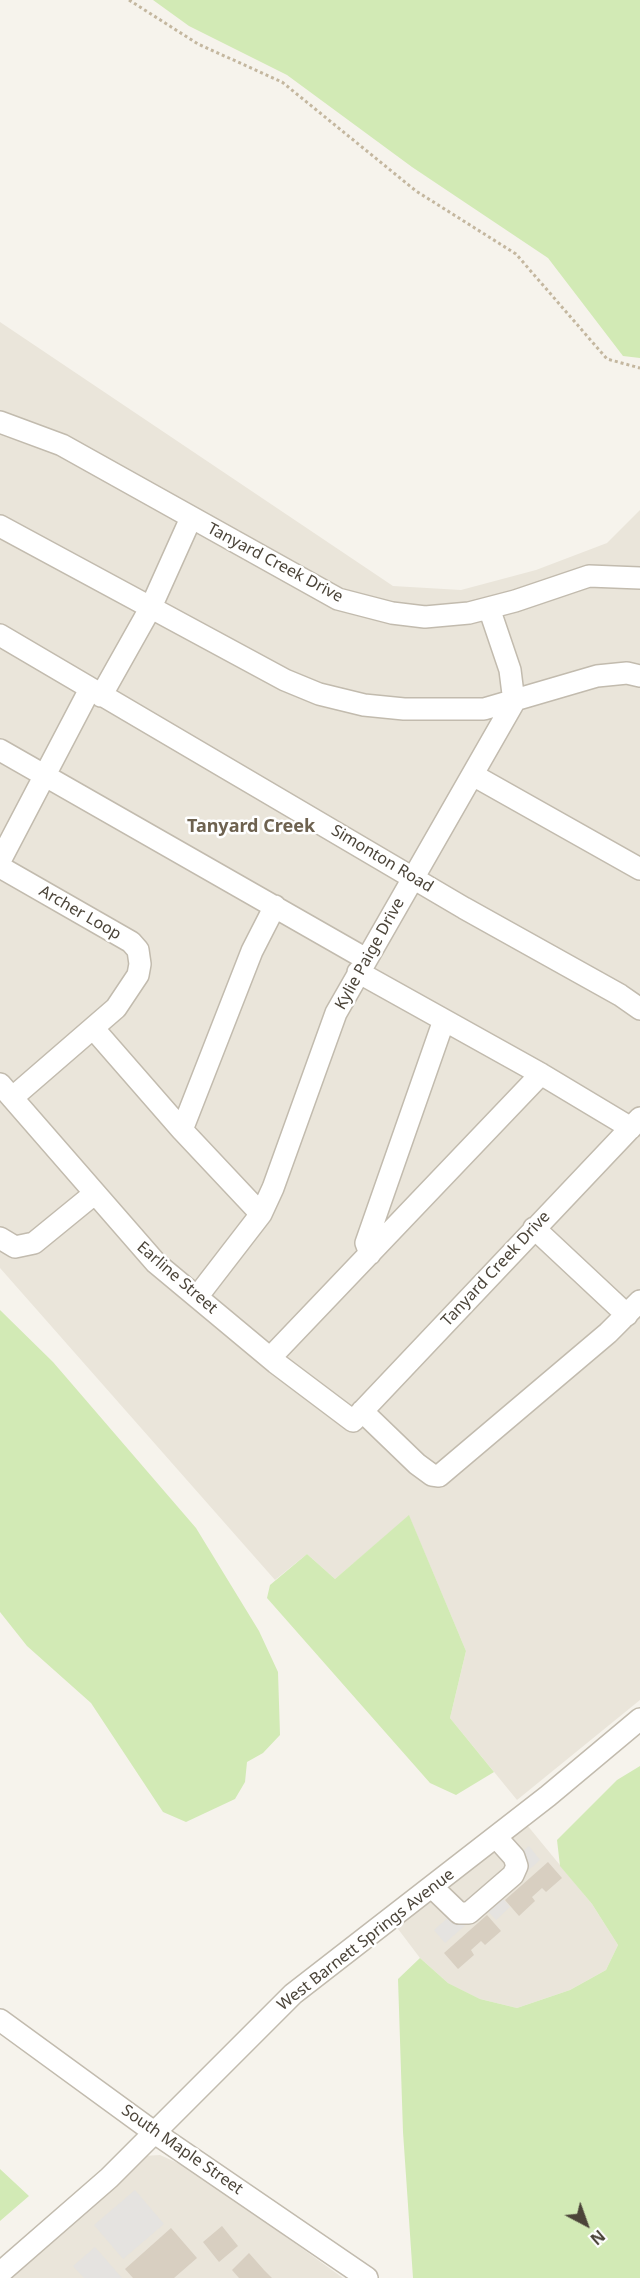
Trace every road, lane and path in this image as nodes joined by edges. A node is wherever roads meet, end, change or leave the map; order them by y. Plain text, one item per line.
1 (129, 0) edge
2 (640, 368) edge
3 (0, 422) edge
4 (192, 518) junction
5 (0, 526) edge
6 (640, 578) edge
7 (151, 607) junction
8 (489, 608) junction
9 (0, 635) edge
10 (640, 676) edge
11 (96, 692) junction
12 (514, 702) junction
13 (0, 750) edge
14 (45, 775) junction
15 (473, 775) junction
16 (0, 861) edge
17 (0, 867) edge
18 (640, 869) edge
19 (413, 878) junction
20 (275, 906) junction
21 (362, 965) junction
22 (640, 1009) edge
23 (444, 1020) junction
24 (93, 1028) junction
25 (541, 1074) junction
26 (6, 1091) edge
27 (635, 1123) edge
28 (182, 1130) junction
29 (94, 1194) junction
30 (261, 1214) junction
31 (534, 1228) junction
32 (0, 1238) edge
33 (370, 1254) junction
34 (197, 1297) junction
35 (634, 1308) edge
36 (270, 1358) junction
37 (358, 1416) junction
38 (640, 1719) edge
39 (496, 1838) junction
40 (432, 1887) junction
41 (0, 2020) edge
42 (155, 2133) junction
43 (0, 2273) edge
44 (367, 2278) edge

1 - 2 path
3 - 4 street, Tanyard Creek Drive
4 - 7 street
4 - 8 street, Tanyard Creek Drive
5 - 7 street
6 - 8 street, Tanyard Creek Drive
7 - 11 street
7 - 12 street
8 - 12 street
9 - 11 street, Simonton Road
10 - 12 street
11 - 14 street
11 - 19 street, Simonton Road
12 - 15 street, Kylie Paige Drive
13 - 14 street
14 - 16 street
14 - 20 street
15 - 18 street
15 - 19 street, Kylie Paige Drive
17 - 24 street, Archer Loop
19 - 21 street, Kylie Paige Drive
19 - 22 street, Simonton Road
20 - 21 street
20 - 28 street
21 - 23 street
21 - 30 street, Kylie Paige Drive
23 - 25 street
23 - 33 street
24 - 26 street, Archer Loop
24 - 28 street
25 - 27 street
25 - 33 street
26 - 29 street, Earline Street
27 - 31 street, Tanyard Creek Drive
28 - 30 street
29 - 32 street
29 - 34 street, Earline Street
30 - 34 street, Kylie Paige Drive
31 - 35 street
31 - 37 street, Tanyard Creek Drive
33 - 36 street
34 - 36 street, Earline Street
35 - 37 street, Earline Street
36 - 37 street, Earline Street
38 - 39 street, West Barnett Springs Avenue
39 - 40 street, West Barnett Springs Avenue
39 - 40 street
40 - 42 street, West Barnett Springs Avenue
41 - 42 street, South Maple Street
42 - 43 street, West Barnett Springs Avenue
42 - 44 street, South Maple Street

